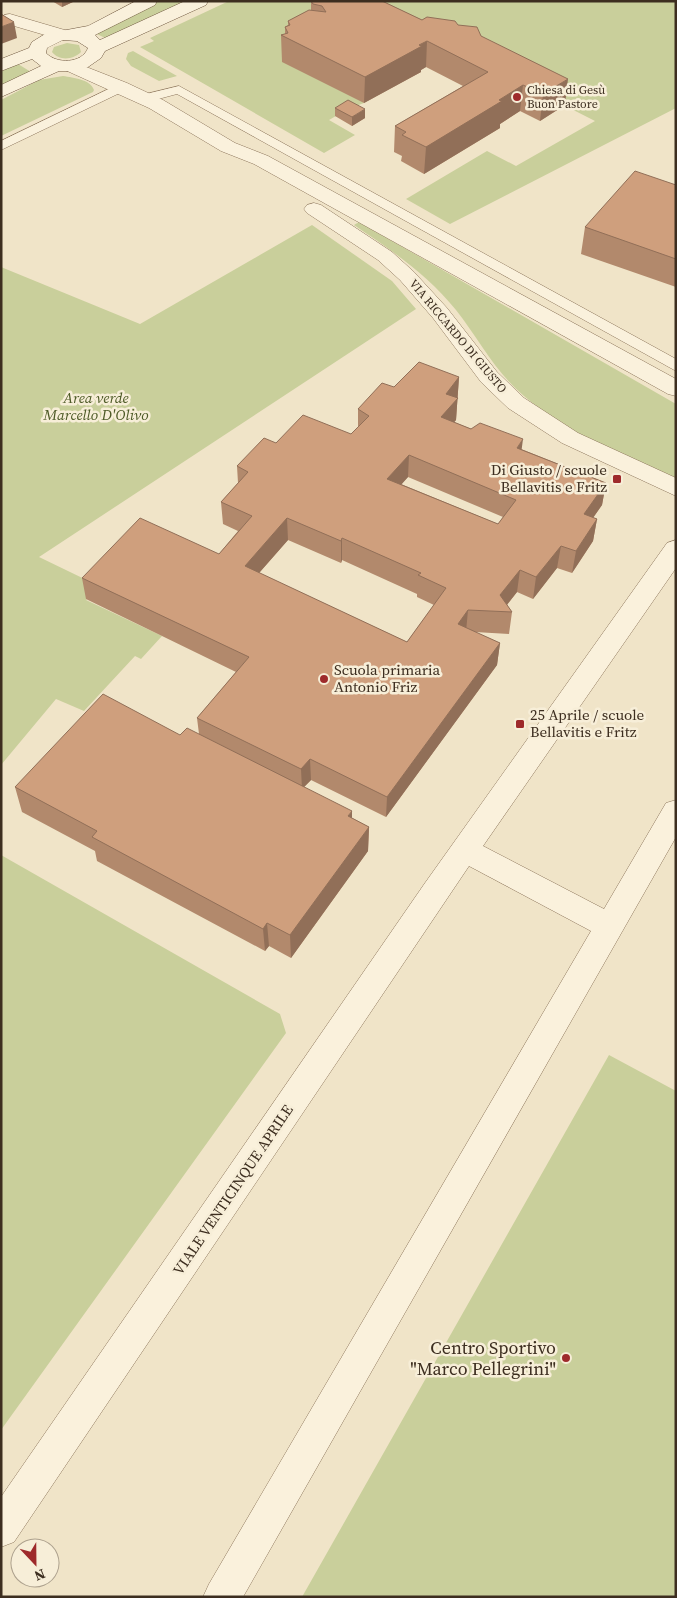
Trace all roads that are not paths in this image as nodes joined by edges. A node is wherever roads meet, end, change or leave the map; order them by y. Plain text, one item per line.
1 (149, 1) edge
2 (200, 1) edge
3 (5, 17) edge
4 (69, 35) junction
5 (37, 49) junction
6 (96, 51) junction
7 (1, 66) edge
8 (64, 66) junction
9 (121, 87) junction
10 (1, 92) edge
11 (151, 101) junction
12 (1, 146) edge
13 (228, 147) junction
14 (439, 234) junction
15 (419, 247) junction
16 (676, 366) edge
17 (676, 388) edge
18 (676, 488) edge
19 (676, 549) edge
20 (676, 811) edge
21 (464, 850) junction
22 (608, 925) junction
23 (1, 1529) edge
24 (222, 1597) edge

1 - 4 street
2 - 6 street
3 - 4 street, VIA RICCARDO DI GIUSTO
3 - 5 street, VIA RICCARDO DI GIUSTO
4 - 5 street
4 - 6 street, VIA RICCARDO DI GIUSTO
5 - 7 street
5 - 8 street, VIA RICCARDO DI GIUSTO
6 - 8 street
6 - 11 street, VIA RICCARDO DI GIUSTO
8 - 9 street, VIA RICCARDO DI GIUSTO
8 - 10 street
9 - 11 street, VIA RICCARDO DI GIUSTO
9 - 12 lane
11 - 13 street, VIA RICCARDO DI GIUSTO
11 - 14 lane
13 - 15 street, VIA RICCARDO DI GIUSTO
13 - 18 street, VIA RICCARDO DI GIUSTO
14 - 15 lane
14 - 16 lane
15 - 17 street, VIA RICCARDO DI GIUSTO
19 - 21 street, VIALE VENTICINQUE APRILE
20 - 22 street
21 - 22 street
21 - 23 street, VIALE VENTICINQUE APRILE
22 - 24 street

